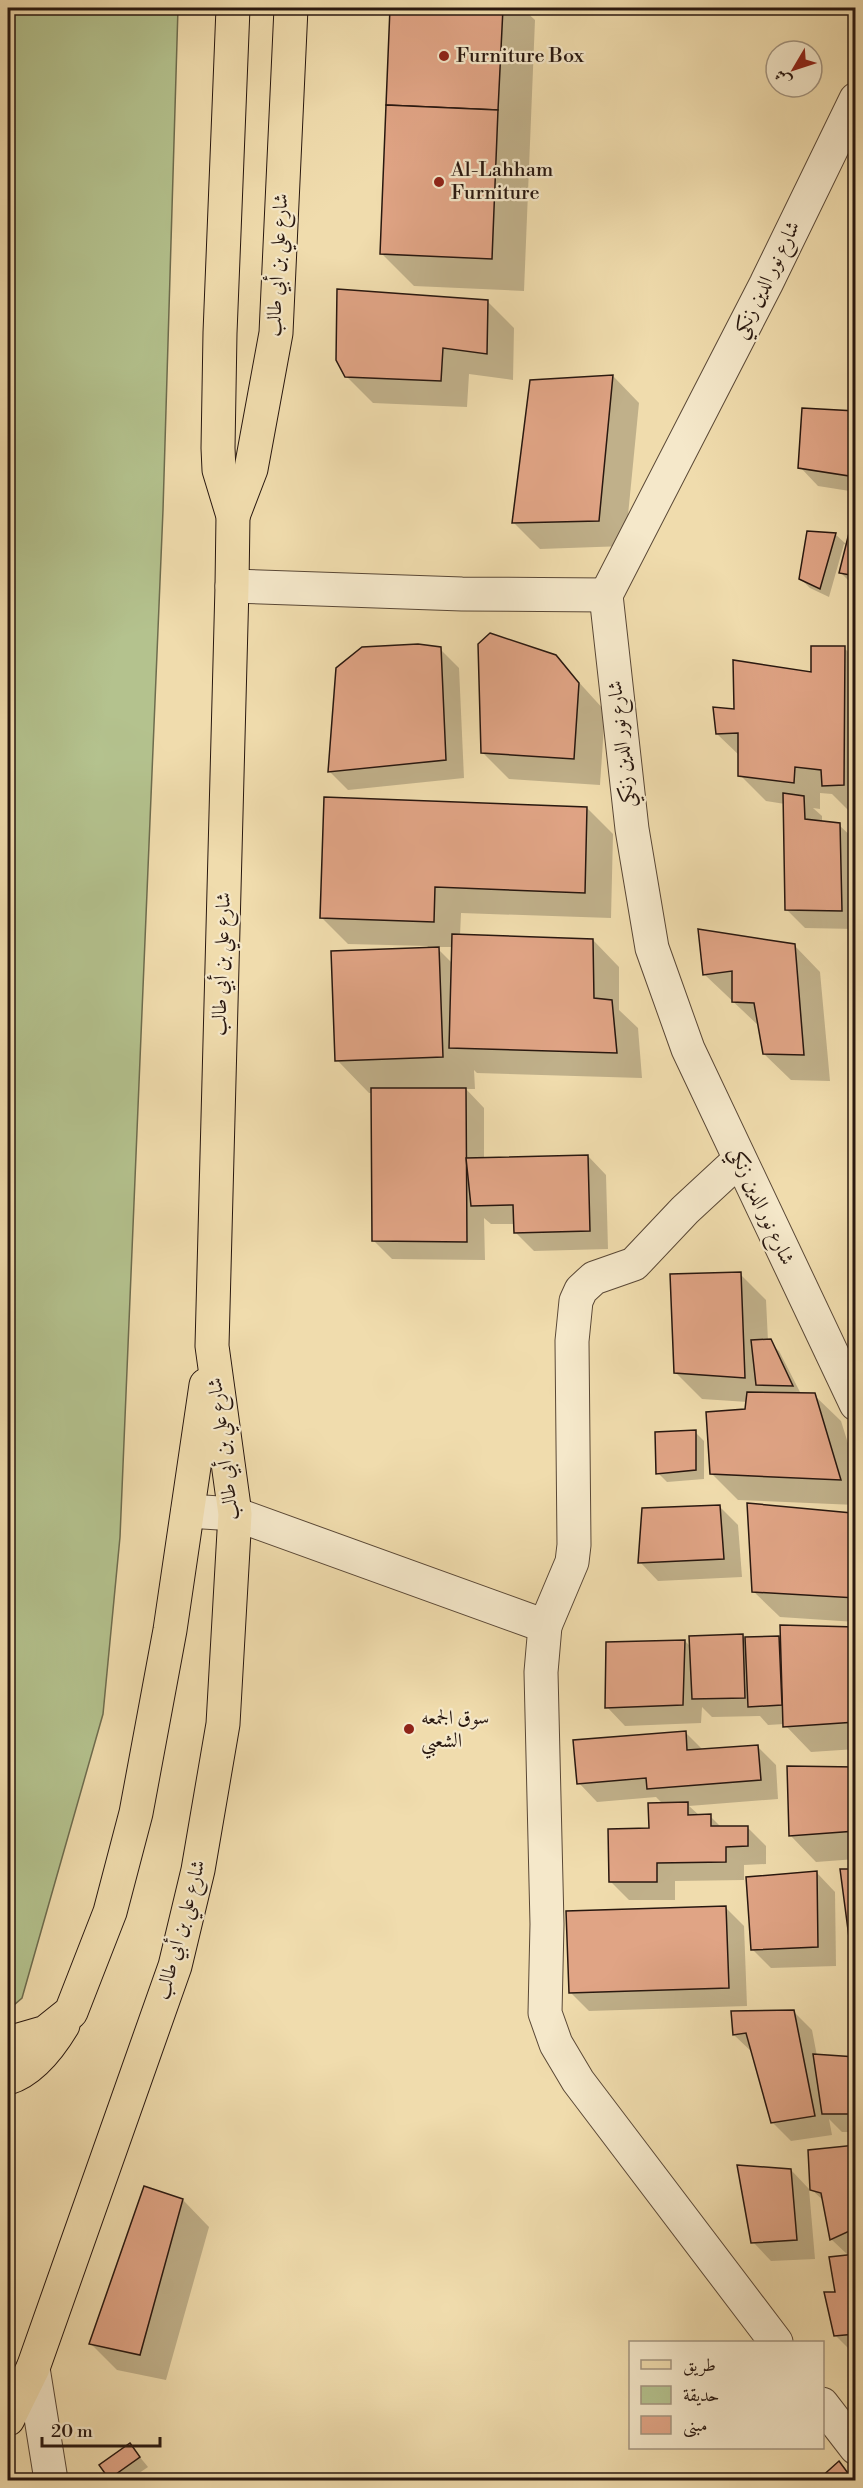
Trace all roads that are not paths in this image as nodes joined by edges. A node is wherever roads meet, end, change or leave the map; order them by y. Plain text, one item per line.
1 (233, 8) edge
2 (291, 8) edge
3 (855, 99) edge
4 (233, 516) junction
5 (232, 586) junction
6 (606, 595) junction
7 (739, 1160) junction
8 (212, 1346) junction
9 (855, 1404) edge
10 (188, 1511) junction
11 (235, 1514) junction
12 (545, 1626) junction
13 (71, 2012) junction
14 (8, 2040) edge
15 (8, 2078) edge
16 (774, 2341) edge
17 (33, 2368) junction
18 (824, 2407) edge
19 (8, 2420) edge
20 (855, 2448) edge
21 (51, 2481) edge

1 - 4 main road, شارع علي بن أبي طالب
2 - 4 main road, شارع علي بن أبي طالب
3 - 6 street, شارع نور الدين زنكي
4 - 5 main road, شارع علي بن أبي طالب
5 - 6 street
5 - 8 main road, شارع علي بن أبي طالب
6 - 7 street, شارع نور الدين زنكي
7 - 9 street, شارع نور الدين زنكي
7 - 12 street
8 - 10 main road
8 - 11 main road, شارع علي بن أبي طالب
10 - 11 street
10 - 13 main road
11 - 12 street
11 - 17 main road, شارع علي بن أبي طالب
12 - 16 street
13 - 14 main road
13 - 15 main road
17 - 19 main road, شارع علي بن أبي طالب
17 - 21 street
18 - 20 street

